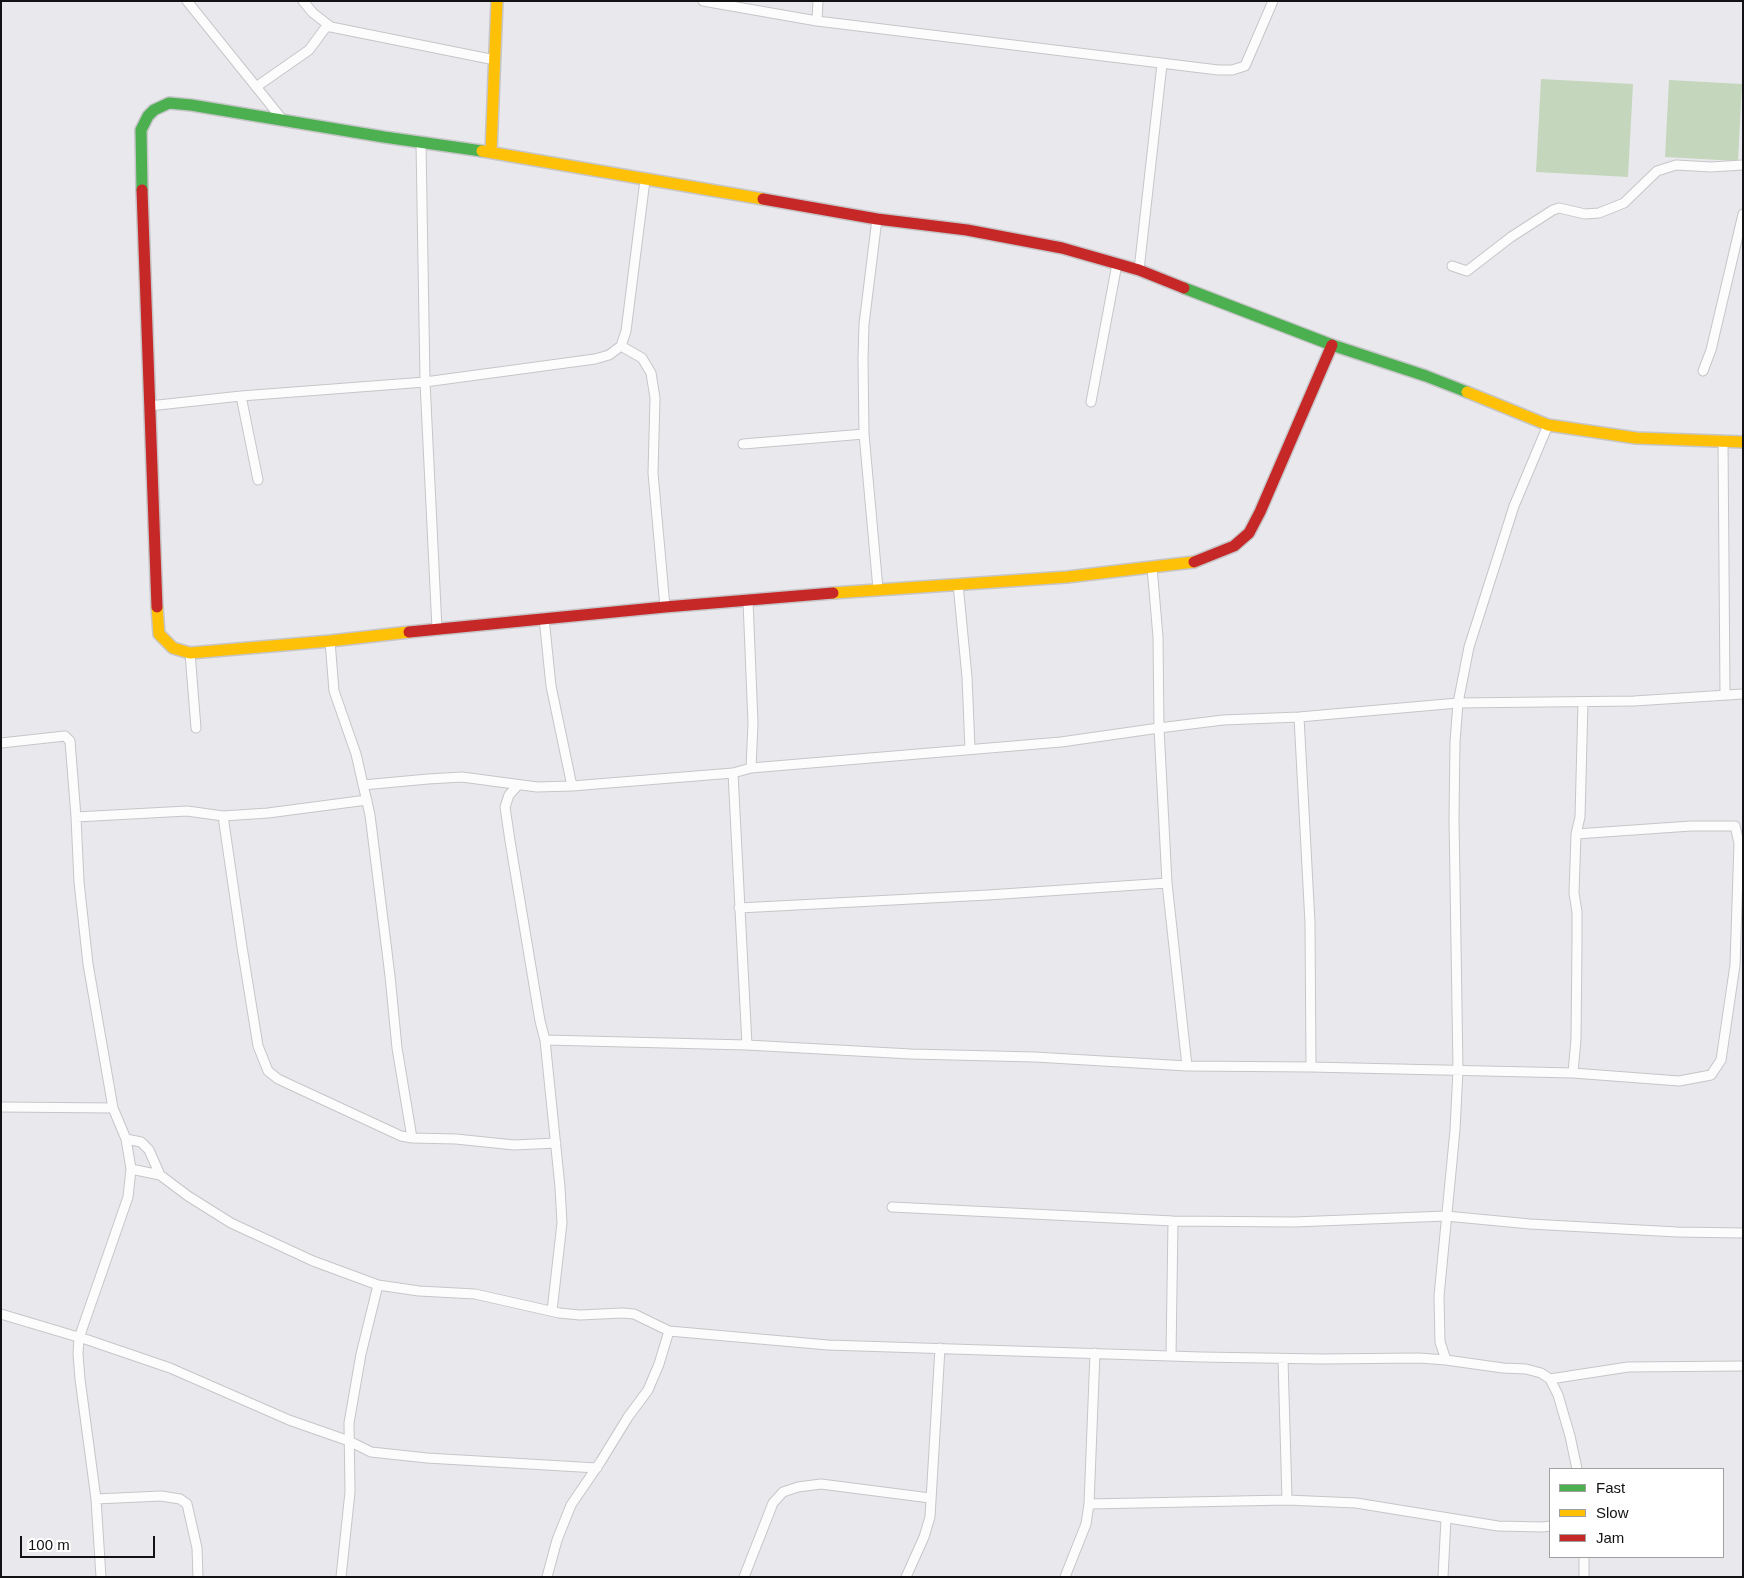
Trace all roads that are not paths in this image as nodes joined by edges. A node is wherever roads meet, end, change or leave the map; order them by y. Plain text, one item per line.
1 (188, 1) edge
2 (303, 1) edge
3 (497, 1) edge
4 (703, 1) edge
5 (818, 1) edge
6 (1273, 1) edge
7 (817, 21) junction
8 (331, 27) junction
9 (495, 60) junction
10 (1162, 64) junction
11 (256, 87) junction
12 (282, 120) junction
13 (420, 142) junction
14 (491, 152) junction
15 (1743, 165) edge
16 (644, 180) junction
17 (1743, 214) edge
18 (877, 219) junction
19 (1117, 264) junction
20 (1452, 266) dead end
21 (1139, 270) junction
22 (1332, 345) junction
23 (622, 346) junction
24 (1703, 371) dead end
25 (425, 382) junction
26 (241, 396) junction
27 (1091, 402) dead end
28 (149, 406) junction
29 (1548, 425) junction
30 (864, 434) junction
31 (1723, 442) junction
32 (1743, 442) edge
33 (743, 444) dead end
34 (258, 480) dead end
35 (1152, 567) junction
36 (958, 584) junction
37 (878, 589) junction
38 (748, 601) junction
39 (666, 607) junction
40 (544, 618) junction
41 (438, 628) junction
42 (330, 641) junction
43 (190, 653) junction
44 (1725, 694) junction
45 (1743, 694) edge
46 (1582, 702) junction
47 (1458, 703) junction
48 (1299, 716) junction
49 (196, 728) dead end
50 (1159, 728) junction
51 (1, 743) edge
52 (970, 749) junction
53 (752, 768) junction
54 (733, 773) junction
55 (363, 785) junction
56 (518, 785) junction
57 (572, 786) junction
58 (367, 800) junction
59 (223, 816) junction
60 (76, 817) junction
61 (1576, 834) junction
62 (1167, 883) junction
63 (739, 908) junction
64 (545, 1040) junction
65 (747, 1045) junction
66 (1186, 1066) junction
67 (1311, 1067) junction
68 (1458, 1070) junction
69 (1573, 1073) junction
70 (1, 1107) edge
71 (113, 1108) junction
72 (412, 1138) junction
73 (126, 1139) junction
74 (556, 1143) junction
75 (131, 1170) junction
76 (160, 1175) junction
77 (892, 1207) dead end
78 (1446, 1216) junction
79 (1173, 1221) junction
80 (1743, 1233) edge
81 (378, 1285) junction
82 (552, 1311) junction
83 (1, 1314) edge
84 (669, 1331) junction
85 (79, 1338) junction
86 (940, 1348) junction
87 (1095, 1353) junction
88 (1171, 1356) junction
89 (1283, 1358) junction
90 (1446, 1360) junction
91 (1743, 1366) edge
92 (1550, 1379) junction
93 (349, 1441) junction
94 (597, 1468) junction
95 (1577, 1468) edge
96 (930, 1498) junction
97 (96, 1499) junction
98 (1287, 1500) junction
99 (1088, 1504) junction
100 (1446, 1519) junction
101 (1549, 1526) edge
102 (1584, 1558) edge
103 (102, 1577) edge
104 (198, 1577) edge
105 (340, 1577) edge
106 (547, 1577) edge
107 (744, 1577) edge
108 (906, 1577) edge
109 (1065, 1577) edge
110 (1444, 1577) edge
111 (1584, 1577) edge

1 - 11 street
2 - 8 street
3 - 9 street
4 - 7 street
5 - 7 street
6 - 10 street
7 - 10 street
8 - 9 street
8 - 11 street
9 - 14 street
10 - 21 street
11 - 12 street
12 - 13 street
12 - 28 street
13 - 14 street
13 - 25 street
14 - 16 street
15 - 20 street
16 - 18 street
16 - 23 street
17 - 24 street
18 - 19 street
18 - 30 street
19 - 21 street
19 - 27 street
21 - 22 street
22 - 29 street
22 - 35 street
23 - 25 street
23 - 39 street
25 - 26 street
25 - 41 street
26 - 28 street
26 - 34 street
28 - 43 street
29 - 31 street
29 - 47 street
30 - 33 street
30 - 37 street
31 - 32 street
31 - 44 street
35 - 36 street
35 - 50 street
36 - 37 street
36 - 52 street
37 - 38 street
38 - 39 street
38 - 53 street
39 - 40 street
40 - 41 street
40 - 57 street
41 - 42 street
42 - 43 street
42 - 55 street
43 - 49 street
44 - 45 street
44 - 46 street
46 - 47 street
46 - 61 street
47 - 48 street
47 - 68 street
48 - 50 street
48 - 67 street
50 - 52 street
50 - 62 street
51 - 60 street
52 - 53 street
53 - 54 street
54 - 57 street
54 - 63 street
55 - 56 street
55 - 58 street
56 - 57 street
56 - 64 street
58 - 59 street
58 - 72 street
59 - 60 street
59 - 72 street
60 - 71 street
61 - 69 street
61 - 69 street
62 - 63 street
62 - 66 street
63 - 65 street
64 - 65 street
64 - 74 street
65 - 66 street
66 - 67 street
67 - 68 street
68 - 69 street
68 - 78 street
70 - 71 street
71 - 73 street
72 - 74 street
73 - 75 street
73 - 76 street
74 - 82 street
75 - 76 street
75 - 85 street
76 - 81 street
77 - 79 street
78 - 79 street
78 - 80 street
78 - 90 street
79 - 88 street
81 - 82 street
81 - 93 street
82 - 84 street
83 - 85 street
84 - 86 street
84 - 94 street
85 - 93 street
85 - 97 street
86 - 87 street
86 - 96 street
87 - 88 street
87 - 99 street
88 - 89 street
89 - 90 street
89 - 98 street
90 - 92 street
91 - 92 street
92 - 95 street
93 - 94 street
93 - 105 street
94 - 106 street
96 - 107 street
96 - 108 street
97 - 103 street
97 - 104 street
98 - 99 street
98 - 100 street
99 - 109 street
100 - 101 street
100 - 110 street
102 - 111 street

